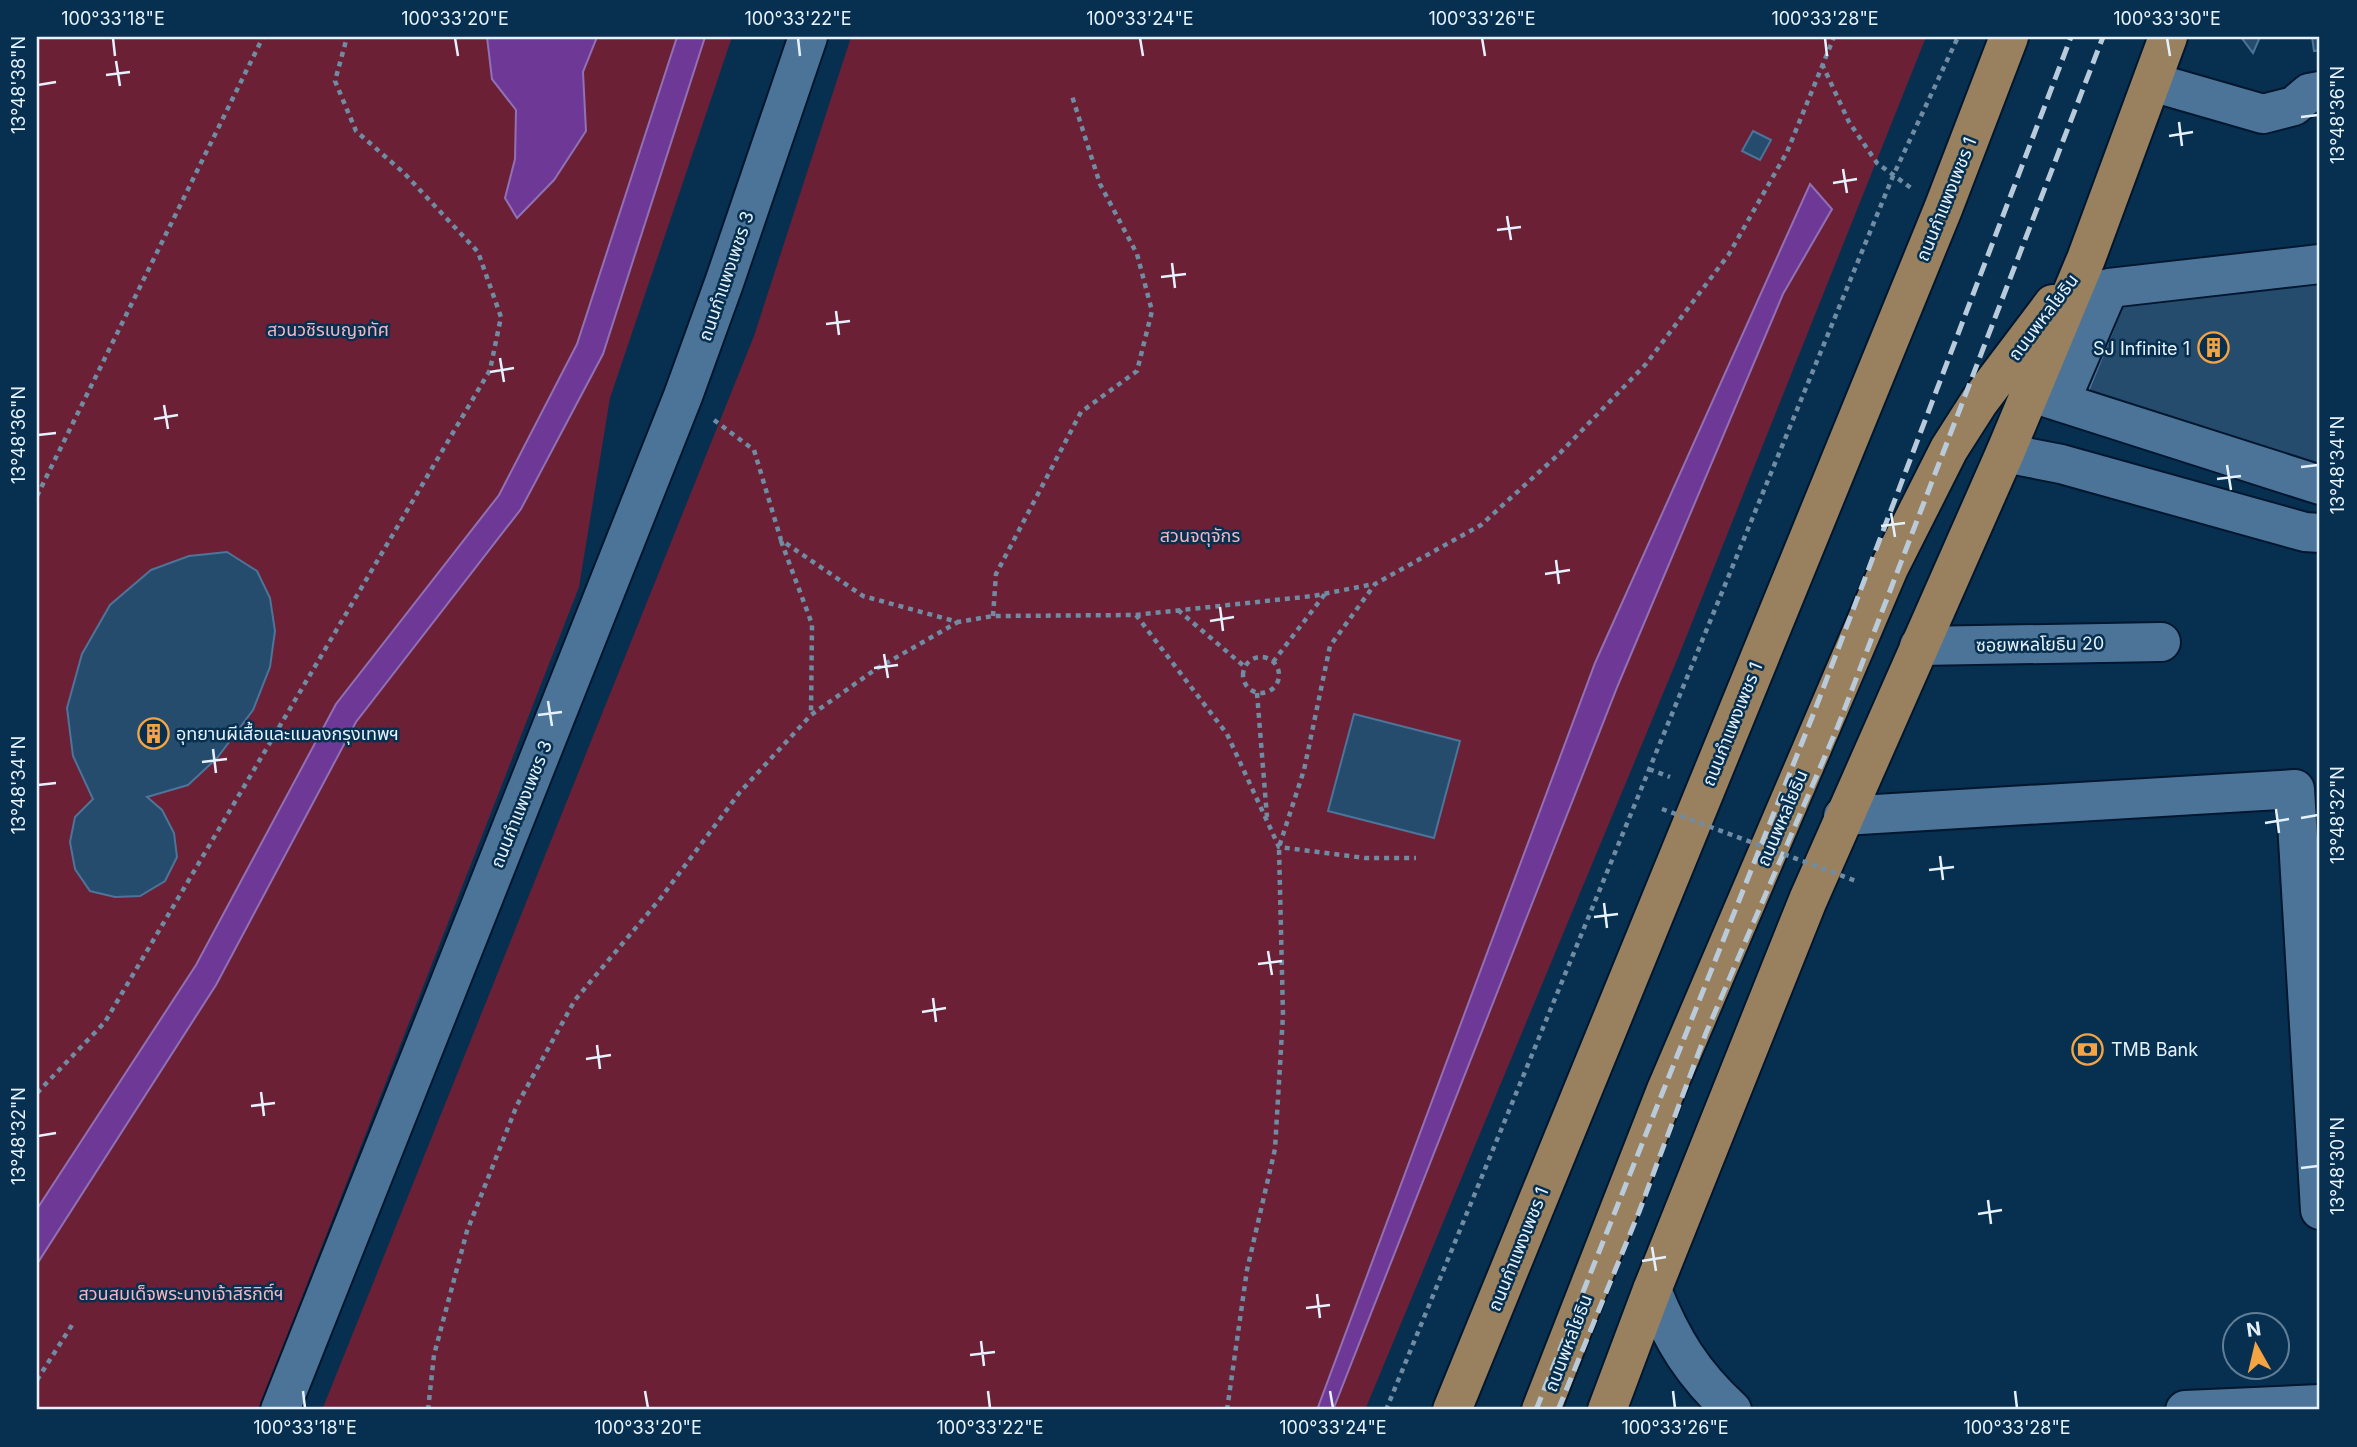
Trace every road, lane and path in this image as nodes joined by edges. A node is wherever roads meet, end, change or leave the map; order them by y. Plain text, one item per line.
1 (263, 37) edge
2 (347, 37) edge
3 (807, 37) edge
4 (1834, 37) edge
5 (1958, 37) edge
6 (2009, 37) edge
7 (2168, 37) edge
8 (1822, 63) junction
9 (2152, 82) junction
10 (1072, 96) dead end
11 (2311, 107) edge
12 (1893, 176) junction
13 (1943, 209) junction
14 (2086, 259) junction
15 (2320, 264) edge
16 (683, 396) junction
17 (2046, 397) junction
18 (2005, 453) junction
19 (2320, 485) edge
20 (37, 496) edge
21 (2320, 533) edge
22 (781, 540) junction
23 (1375, 584) junction
24 (1325, 594) junction
25 (1178, 610) junction
26 (993, 615) junction
27 (1135, 615) junction
28 (958, 622) junction
29 (2161, 642) dead end
30 (1919, 646) junction
31 (1273, 662) junction
32 (1245, 667) junction
33 (1258, 692) junction
34 (811, 715) junction
35 (1649, 769) junction
36 (1673, 779) dead end
37 (1661, 809) dead end
38 (1843, 817) junction
39 (1268, 822) junction
40 (1279, 847) junction
41 (1416, 858) dead end
42 (1856, 881) dead end
43 (37, 1093) edge
44 (2320, 1210) edge
45 (1651, 1290) junction
46 (72, 1325) dead end
47 (37, 1380) edge
48 (2320, 1404) edge
49 (1727, 1408) edge
50 (280, 1410) edge
51 (428, 1410) edge
52 (1227, 1410) edge
53 (1386, 1410) edge
54 (1452, 1410) edge
55 (1541, 1410) edge
56 (1607, 1410) edge
57 (2185, 1410) edge

1 - 20 path
2 - 43 path
3 - 16 street, ถนนกำแพงเพชร 3
4 - 8 path
5 - 12 path
6 - 13 main road, ถนนกำแพงเพชร 1
7 - 9 main road, ถนนพหลโยธิน
8 - 12 path
8 - 23 path
9 - 11 street
9 - 14 main road, ถนนพหลโยธิน
10 - 26 path
12 - 13 path
12 - 35 path
13 - 54 main road, ถนนกำแพงเพชร 1
14 - 17 main road, ถนนพหลโยธิน
14 - 55 main road, ถนนพหลโยธิน
15 - 17 street
16 - 22 path
16 - 50 street, ถนนกำแพงเพชร 3
17 - 18 main road, ถนนพหลโยธิน
17 - 19 street
18 - 21 street
18 - 30 main road, ถนนพหลโยธิน
22 - 28 path
22 - 34 path
23 - 24 path
23 - 40 path
24 - 25 path
24 - 31 path
25 - 27 path
25 - 32 path
26 - 27 path
26 - 28 path
27 - 39 path
28 - 34 path
29 - 30 street, ซอยพหลโยธิน 20
30 - 38 main road, ถนนพหลโยธิน
31 - 32 path
31 - 33 path
32 - 33 path
33 - 39 path
34 - 51 path
35 - 36 path
35 - 53 path
37 - 42 path, bridge
38 - 44 street
38 - 45 main road, ถนนพหลโยธิน
39 - 40 path
40 - 41 path
40 - 52 path
45 - 49 street
45 - 56 main road, ถนนพหลโยธิน
46 - 47 path
48 - 57 street

